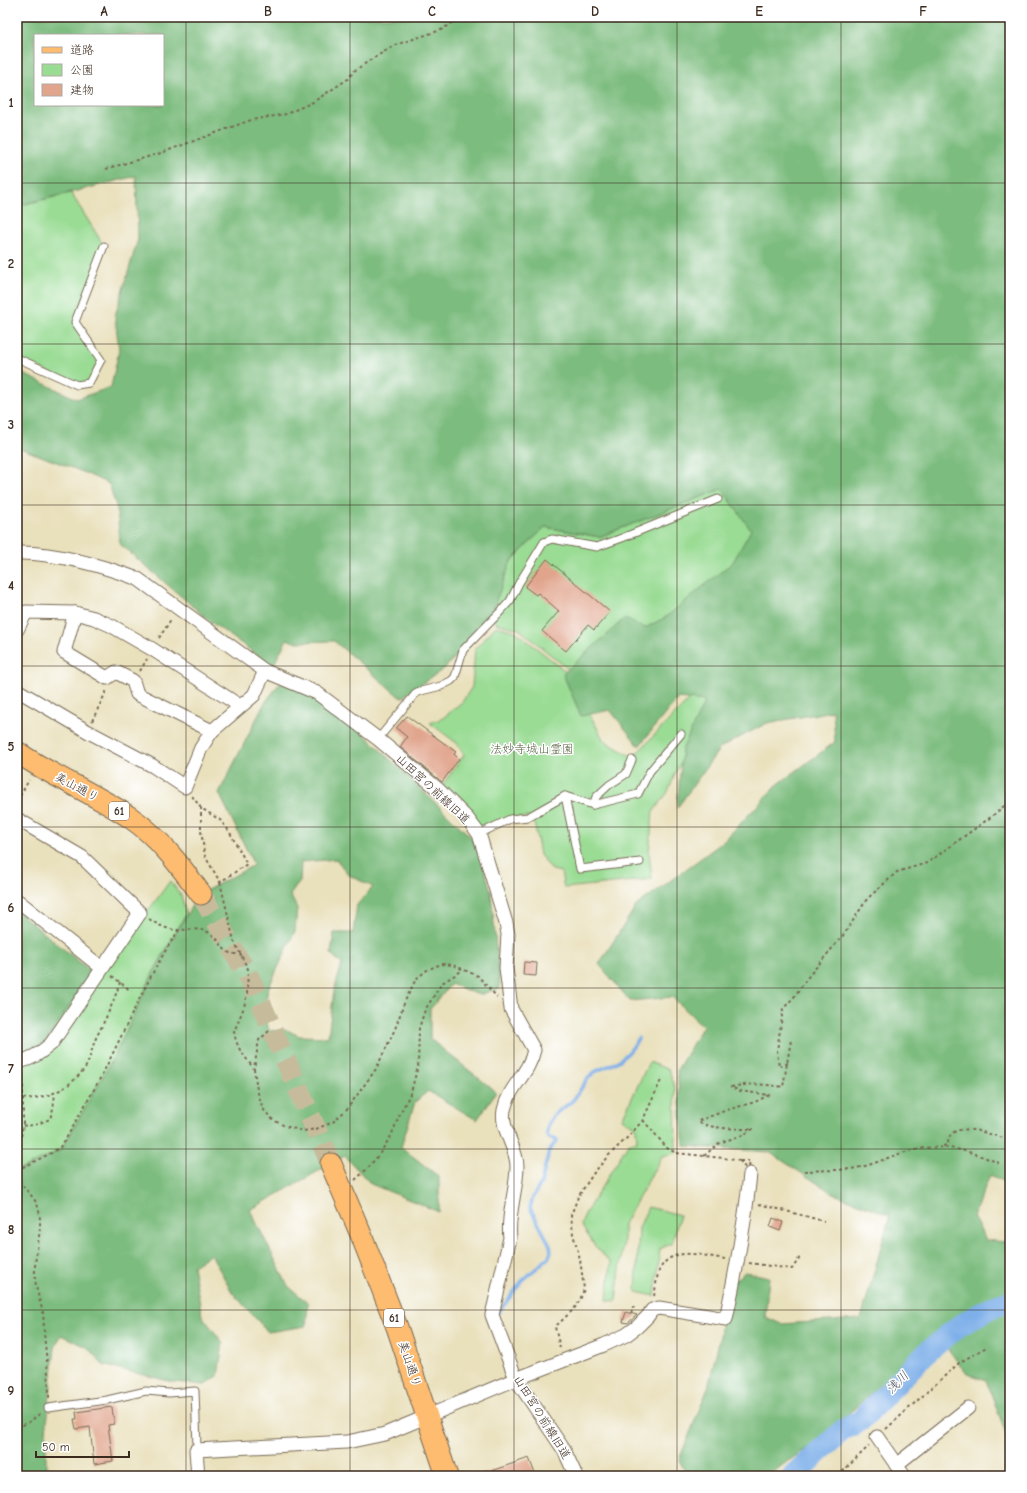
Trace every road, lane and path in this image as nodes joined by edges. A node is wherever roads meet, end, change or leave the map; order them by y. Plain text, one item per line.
1 (461, 17) edge
2 (106, 170) dead end
3 (104, 246) dead end
4 (17, 358) edge
5 (718, 499) dead end
6 (17, 553) edge
7 (75, 612) junction
8 (169, 623) dead end
9 (17, 630) edge
10 (152, 649) junction
11 (265, 671) junction
12 (134, 681) junction
13 (109, 688) dead end
14 (17, 690) edge
15 (240, 706) junction
16 (87, 730) junction
17 (212, 731) junction
18 (680, 734) dead end
19 (378, 739) junction
20 (17, 752) edge
21 (632, 760) dead end
22 (31, 777) dead end
23 (565, 796) junction
24 (17, 801) edge
25 (1010, 801) edge
26 (593, 805) junction
27 (17, 819) edge
28 (479, 834) junction
29 (640, 862) dead end
30 (220, 882) junction
31 (201, 894) tunnel mouth
32 (17, 900) edge
33 (154, 922) dead end
34 (179, 930) junction
35 (242, 955) junction
36 (102, 968) junction
37 (463, 970) junction
38 (120, 982) junction
39 (131, 991) dead end
40 (511, 1009) junction
41 (269, 1031) dead end
42 (791, 1040) dead end
43 (20, 1062) edge
44 (788, 1063) junction
45 (254, 1069) junction
46 (662, 1078) dead end
47 (55, 1094) junction
48 (17, 1098) edge
49 (24, 1099) junction
50 (642, 1120) junction
51 (23, 1125) junction
52 (17, 1126) edge
53 (1010, 1138) edge
54 (942, 1146) junction
55 (704, 1156) junction
56 (17, 1160) edge
57 (740, 1161) dead end
58 (999, 1163) dead end
59 (331, 1164) tunnel mouth
60 (17, 1170) edge
61 (804, 1171) dead end
62 (750, 1174) dead end
63 (17, 1175) edge
64 (342, 1190) junction
65 (748, 1202) junction
66 (824, 1221) dead end
67 (800, 1257) dead end
68 (738, 1262) junction
69 (652, 1310) junction
70 (988, 1346) dead end
71 (563, 1361) junction
72 (520, 1378) junction
73 (48, 1408) junction
74 (968, 1408) dead end
75 (427, 1415) junction
76 (17, 1428) edge
77 (877, 1437) junction
78 (196, 1450) junction
79 (896, 1465) junction
80 (198, 1476) edge
81 (447, 1476) edge
82 (576, 1476) edge
83 (838, 1476) edge
84 (904, 1476) edge

1 - 2 path
3 - 4 lane
5 - 19 lane
6 - 11 street, 山田宮の前線旧道
7 - 9 street
7 - 10 street
7 - 12 street
8 - 10 path
10 - 12 path
10 - 15 street
11 - 15 street
11 - 19 street, 山田宮の前線旧道
12 - 17 street
13 - 16 path
14 - 16 street
15 - 17 street
16 - 17 street
18 - 26 lane
19 - 28 street, 山田宮の前線旧道
20 - 31 main road, 美山通り / 61
21 - 26 lane
22 - 24 path
23 - 26 lane
23 - 28 lane
23 - 29 lane
25 - 44 path
27 - 36 street
28 - 40 street, 山田宮の前線旧道
30 - 30 path
30 - 35 path
32 - 36 street
33 - 34 path
34 - 35 path
34 - 60 path
35 - 45 path
36 - 38 path
36 - 43 street
37 - 40 path
37 - 45 path
37 - 64 path
38 - 39 path
38 - 47 path
40 - 72 street, 山田宮の前線旧道
41 - 45 path
42 - 44 path
43 - 49 path
44 - 55 path
46 - 50 path
47 - 49 path
47 - 51 path
48 - 49 path
49 - 51 path
50 - 55 path
50 - 71 path
51 - 52 path
51 - 56 path
53 - 54 path
54 - 58 path
54 - 61 path
55 - 57 path
59 - 64 main road, 美山通り / 61
62 - 65 street
63 - 73 path
64 - 75 main road, 美山通り / 61
65 - 66 path
65 - 68 street
67 - 68 path
68 - 69 path
68 - 69 street
69 - 71 street
70 - 77 path
71 - 72 street
72 - 75 street
72 - 82 street, 山田宮の前線旧道
73 - 76 path
73 - 78 lane
74 - 79 street
75 - 78 street
75 - 81 main road, 美山通り / 61
77 - 79 street
77 - 83 path
78 - 80 street
79 - 84 street

